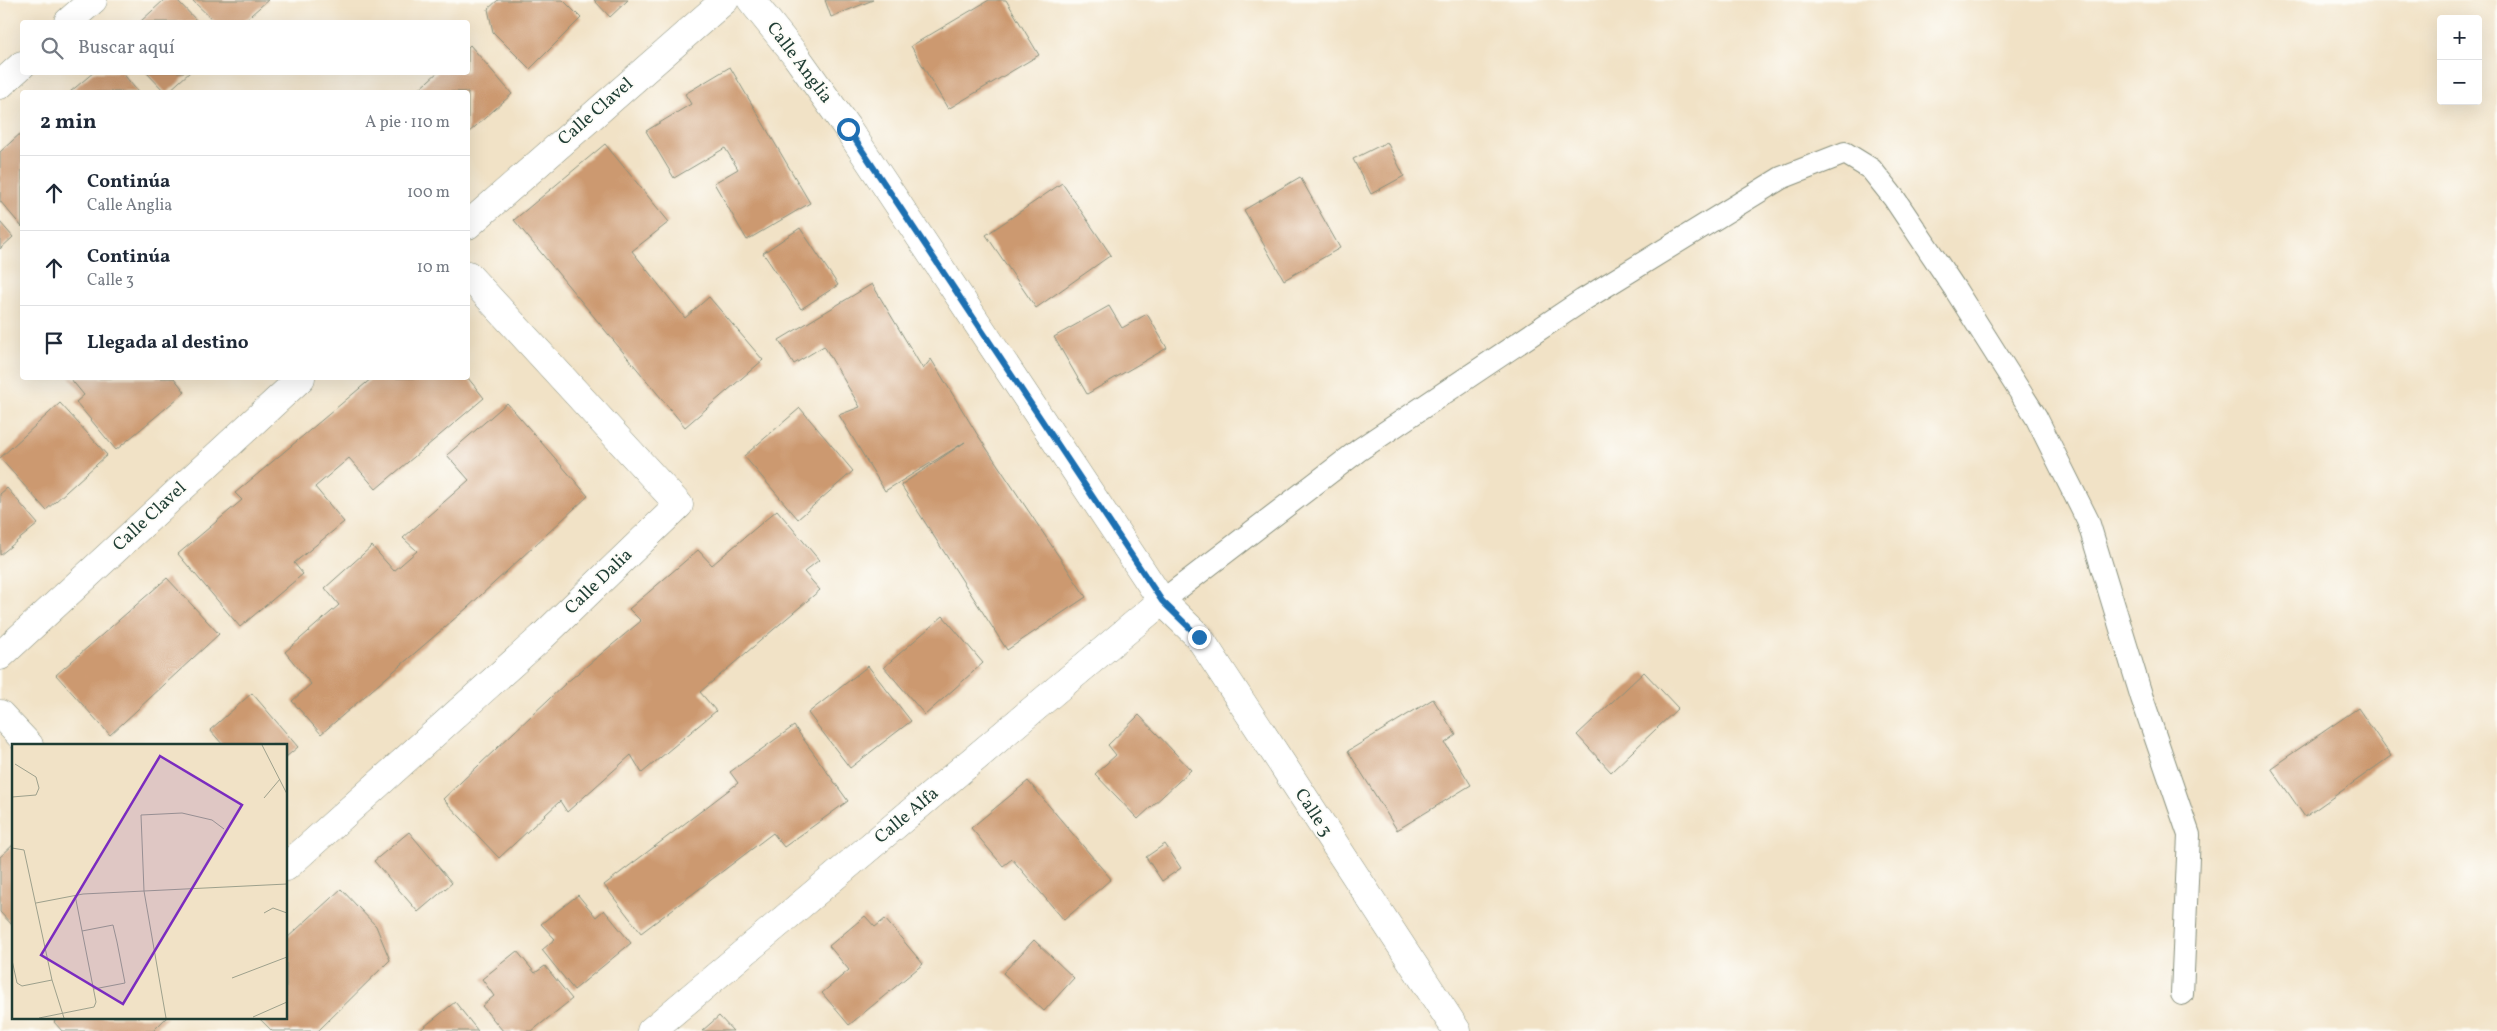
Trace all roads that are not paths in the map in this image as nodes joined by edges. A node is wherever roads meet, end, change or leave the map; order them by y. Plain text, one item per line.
1 (93, 0) edge
2 (725, 0) edge
3 (751, 0) edge
4 (70, 20) edge
5 (20, 67) edge
6 (0, 86) edge
7 (470, 223) edge
8 (470, 277) edge
9 (299, 380) edge
10 (1162, 601) junction
11 (0, 656) edge
12 (0, 714) edge
13 (28, 744) edge
14 (288, 865) edge
15 (2182, 994) dead end
16 (651, 1031) edge
17 (1457, 1031) edge

1 - 4 street
2 - 7 street, Calle Clavel
3 - 10 street, Calle Anglia
5 - 6 street
8 - 14 street, Calle Dalia
9 - 11 street, Calle Clavel
10 - 15 lane
10 - 16 street, Calle Alfa
10 - 17 street, Calle 3
12 - 13 street

